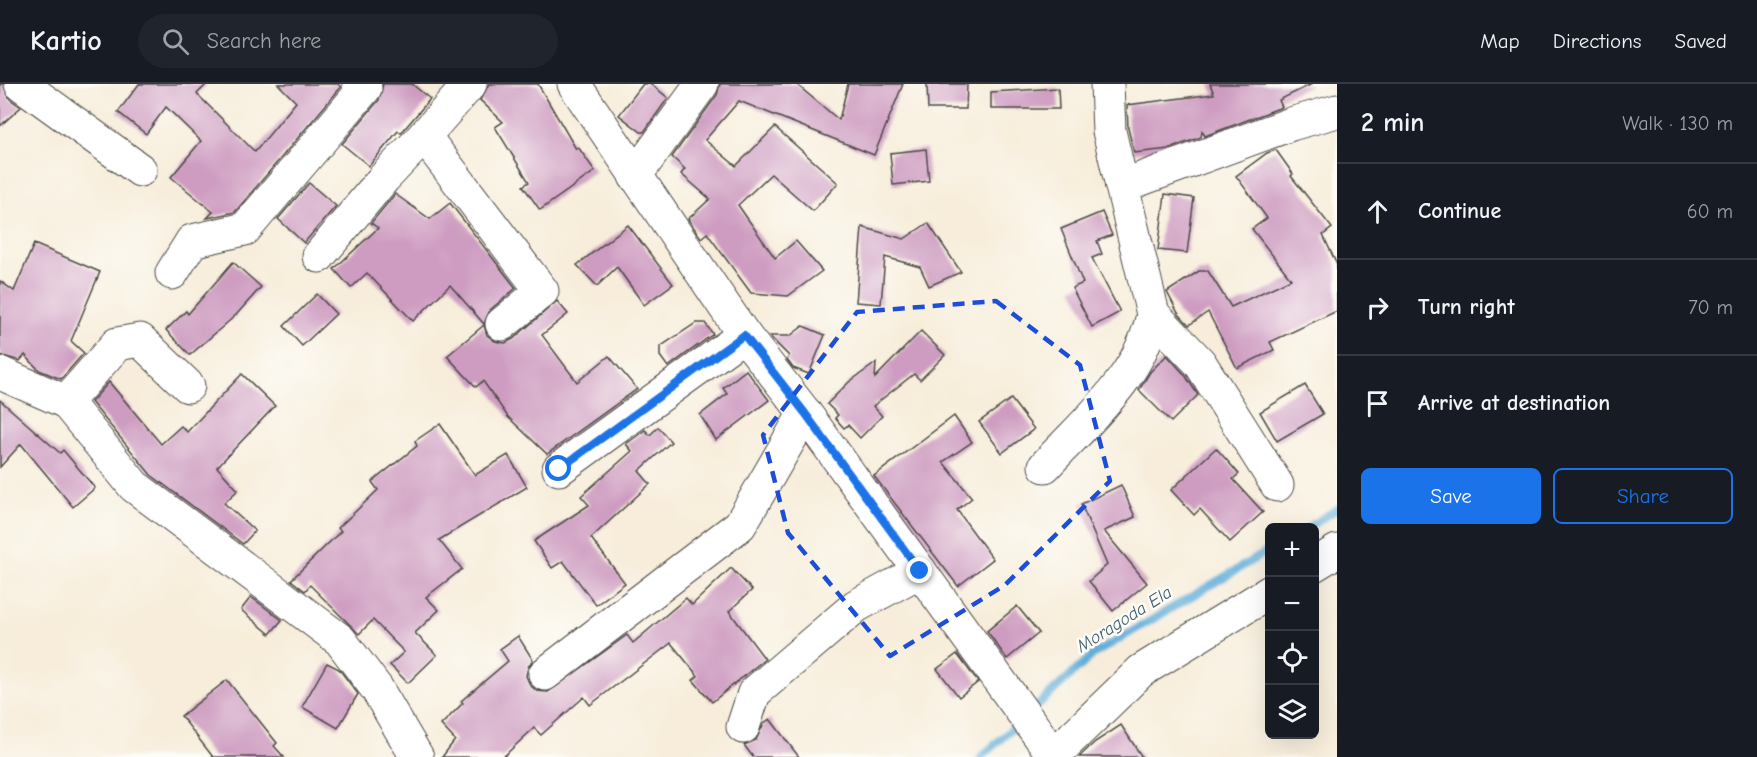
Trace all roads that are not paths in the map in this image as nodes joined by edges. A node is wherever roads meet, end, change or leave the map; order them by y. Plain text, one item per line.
1 (21, 84) edge
2 (359, 84) edge
3 (470, 84) edge
4 (574, 84) edge
5 (702, 84) edge
6 (1107, 84) edge
7 (1337, 111) edge
8 (424, 136) junction
9 (140, 170) dead end
10 (635, 176) junction
11 (1122, 186) junction
12 (319, 256) dead end
13 (172, 273) dead end
14 (1153, 314) junction
15 (502, 324) dead end
16 (744, 335) junction
17 (0, 373) edge
18 (188, 386) dead end
19 (66, 402) junction
20 (805, 413) junction
21 (1045, 466) dead end
22 (559, 469) dead end
23 (1277, 485) dead end
24 (1337, 551) edge
25 (1319, 562) edge
26 (920, 571) junction
27 (1265, 594) edge
28 (545, 674) dead end
29 (743, 727) dead end
30 (1053, 756) edge
31 (417, 757) edge

1 - 9 street
2 - 13 street
3 - 8 street
4 - 10 street
5 - 10 street
6 - 11 street
7 - 11 street
8 - 12 street
8 - 15 street
10 - 16 street
11 - 14 street
14 - 21 street
14 - 23 street
16 - 20 street
16 - 22 street
17 - 19 street
18 - 19 street
19 - 31 street
20 - 26 street
20 - 28 street
24 - 25 street
26 - 29 street
26 - 30 street
27 - 30 street

